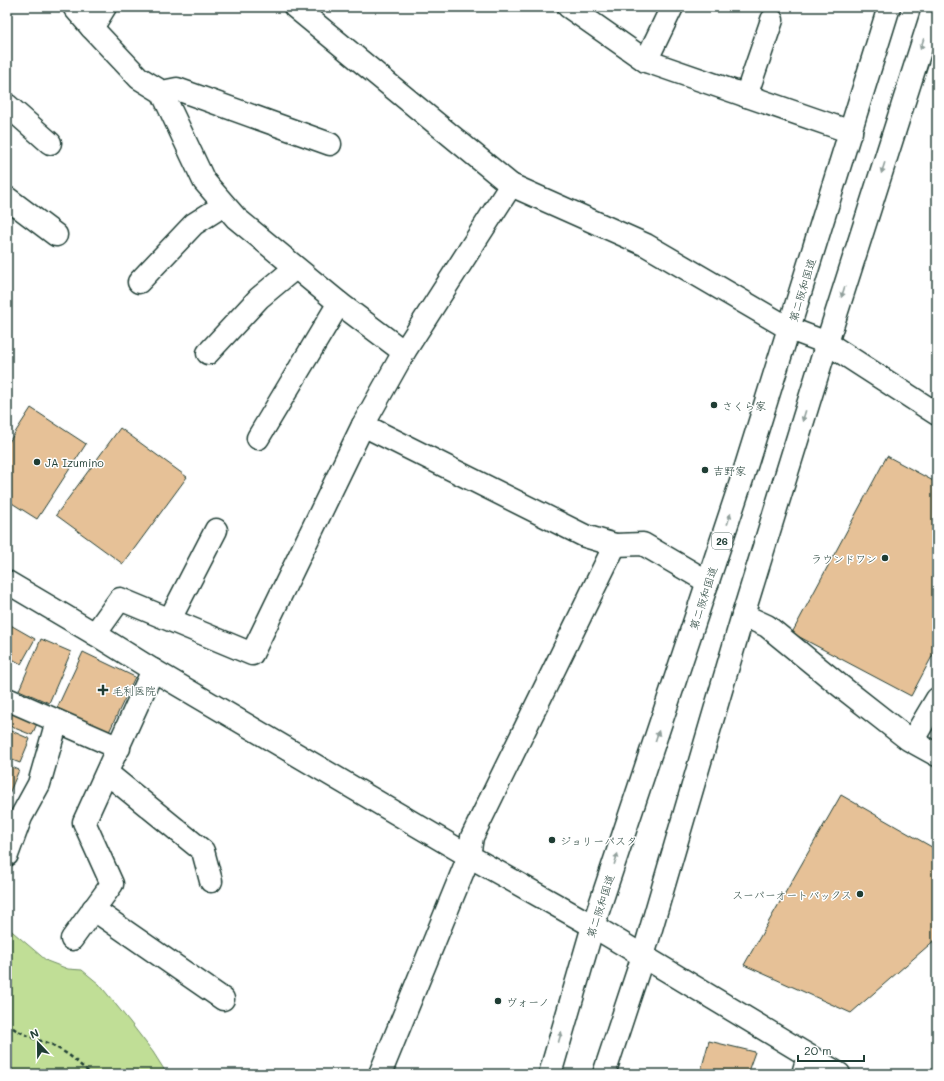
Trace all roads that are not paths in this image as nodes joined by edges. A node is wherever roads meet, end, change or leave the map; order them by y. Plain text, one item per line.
1 (74, 7) edge
2 (105, 7) edge
3 (295, 7) edge
4 (672, 7) edge
5 (889, 7) edge
6 (934, 7) edge
7 (574, 8) edge
8 (772, 20) dead end
9 (92, 28) junction
10 (646, 61) junction
11 (162, 92) junction
12 (746, 96) junction
13 (7, 105) edge
14 (851, 132) junction
15 (50, 143) dead end
16 (330, 144) dead end
17 (511, 185) junction
18 (7, 198) edge
19 (224, 205) junction
20 (56, 235) dead end
21 (295, 268) junction
22 (139, 282) dead end
23 (338, 303) junction
24 (790, 329) junction
25 (827, 343) junction
26 (404, 352) junction
27 (208, 353) dead end
28 (937, 414) edge
29 (363, 425) junction
30 (258, 438) dead end
31 (216, 530) dead end
32 (615, 545) junction
33 (7, 582) edge
34 (708, 582) junction
35 (743, 615) junction
36 (170, 619) junction
37 (95, 634) junction
38 (153, 670) junction
39 (7, 699) edge
40 (937, 699) edge
41 (57, 722) junction
42 (912, 741) junction
43 (119, 748) junction
44 (937, 755) edge
45 (107, 773) junction
46 (7, 855) edge
47 (469, 856) junction
48 (212, 880) dead end
49 (93, 910) junction
50 (593, 926) junction
51 (72, 939) dead end
52 (643, 956) junction
53 (223, 999) dead end
54 (806, 1065) edge
55 (380, 1074) edge
56 (550, 1074) edge
57 (604, 1074) edge
58 (839, 1074) edge

1 - 9 main road
2 - 9 main road
3 - 17 main road
4 - 10 main road
5 - 14 main road, 第二阪和国道 / 26
6 -> 25 main road
7 - 10 main road
8 - 12 main road
9 - 11 main road
10 - 12 main road
11 - 16 main road
11 - 19 main road
12 - 14 main road
13 - 15 main road
14 - 24 main road, 第二阪和国道 / 26
17 - 24 main road
17 - 26 main road
18 - 20 main road
19 - 21 main road
19 - 22 main road
21 - 23 main road
21 - 27 main road
23 - 26 main road
23 - 30 main road
24 - 25 main road
34 -> 24 main road, 第二阪和国道 / 26
25 - 28 main road
25 -> 35 main road
26 - 29 main road
29 - 32 main road
29 - 36 main road
31 - 36 main road
32 - 34 main road
32 - 47 main road
33 - 37 main road
50 -> 34 main road, 第二阪和国道 / 26
35 - 42 main road
35 - 52 main road
36 - 37 main road
37 - 38 main road
38 - 43 main road
38 - 47 main road
39 - 41 main road
40 - 42 main road
41 - 43 main road
41 - 46 main road
42 - 44 main road
43 - 45 main road
45 - 48 main road
45 - 49 main road
47 - 50 main road
47 - 55 main road
49 - 51 main road
49 - 53 main road
50 - 52 main road
56 -> 50 main road, 第二阪和国道 / 26
52 - 54 main road
52 - 57 main road
54 - 58 main road

